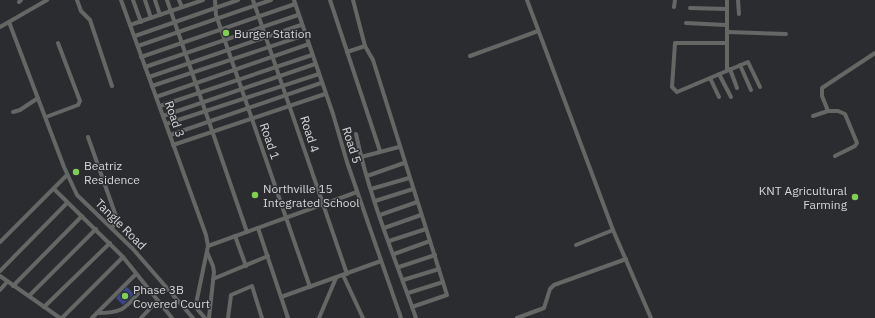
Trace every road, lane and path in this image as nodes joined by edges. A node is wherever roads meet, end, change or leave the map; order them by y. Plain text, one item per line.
1 (47, 0) edge
2 (77, 0) edge
3 (122, 0) edge
4 (133, 0) edge
5 (145, 0) edge
6 (156, 0) edge
7 (168, 0) edge
8 (179, 0) edge
9 (202, 0) edge
10 (215, 0) edge
11 (238, 0) edge
12 (253, 0) edge
13 (272, 0) edge
14 (330, 0) edge
15 (353, 0) edge
16 (527, 0) edge
17 (675, 0) edge
18 (727, 0) edge
19 (738, 0) edge
20 (41, 2) edge
21 (191, 2) edge
22 (294, 2) edge
23 (255, 5) junction
24 (182, 7) junction
25 (674, 7) dead end
26 (216, 8) junction
27 (690, 8) dead end
28 (727, 10) junction
29 (171, 11) junction
30 (160, 14) junction
31 (739, 14) dead end
32 (298, 15) junction
33 (258, 17) junction
34 (151, 18) junction
35 (218, 18) junction
36 (9, 22) junction
37 (141, 22) junction
38 (175, 22) junction
39 (686, 23) dead end
40 (130, 25) junction
41 (301, 25) junction
42 (726, 25) junction
43 (0, 27) edge
44 (263, 27) junction
45 (221, 29) junction
46 (538, 31) junction
47 (726, 32) junction
48 (178, 33) junction
49 (786, 34) dead end
50 (305, 35) junction
51 (134, 36) junction
52 (266, 37) junction
53 (225, 41) junction
54 (58, 43) dead end
55 (181, 43) junction
56 (726, 43) junction
57 (309, 44) junction
58 (138, 46) junction
59 (270, 46) junction
60 (366, 46) junction
61 (228, 50) junction
62 (347, 52) junction
63 (875, 53) edge
64 (185, 54) junction
65 (312, 54) junction
66 (273, 56) junction
67 (470, 56) dead end
68 (141, 57) junction
69 (232, 60) junction
70 (188, 64) junction
71 (315, 64) junction
72 (740, 65) junction
73 (276, 66) junction
74 (145, 67) junction
75 (236, 69) junction
76 (728, 70) junction
77 (192, 73) junction
78 (319, 74) junction
79 (719, 74) junction
80 (280, 76) junction
81 (149, 77) junction
82 (710, 78) junction
83 (239, 79) junction
84 (195, 83) junction
85 (322, 83) junction
86 (112, 86) dead end
87 (152, 86) junction
88 (283, 86) junction
89 (760, 87) dead end
90 (737, 88) dead end
91 (242, 90) junction
92 (751, 90) dead end
93 (198, 93) junction
94 (325, 94) junction
95 (287, 96) junction
96 (719, 96) dead end
97 (156, 97) junction
98 (731, 97) dead end
99 (38, 98) junction
100 (245, 99) junction
101 (201, 103) junction
102 (160, 106) junction
103 (290, 107) junction
104 (248, 108) junction
105 (828, 111) junction
106 (13, 112) dead end
107 (205, 112) junction
108 (163, 116) junction
109 (813, 116) dead end
110 (46, 117) junction
111 (252, 119) junction
112 (208, 123) junction
113 (166, 124) junction
114 (211, 132) junction
115 (356, 134) dead end
116 (170, 135) junction
117 (88, 137) dead end
118 (173, 145) junction
119 (399, 147) junction
120 (380, 151) junction
121 (835, 156) dead end
122 (360, 157) junction
123 (404, 163) junction
124 (67, 174) junction
125 (367, 176) junction
126 (409, 178) junction
127 (371, 189) junction
128 (54, 190) junction
129 (413, 190) junction
130 (357, 192) junction
131 (375, 201) junction
132 (417, 202) junction
133 (67, 203) junction
134 (323, 203) junction
135 (380, 215) junction
136 (421, 215) junction
137 (82, 216) junction
138 (285, 217) junction
139 (112, 228) junction
140 (258, 228) junction
141 (384, 228) junction
142 (96, 229) junction
143 (426, 229) junction
144 (613, 230) junction
145 (247, 232) junction
146 (235, 236) junction
147 (389, 241) junction
148 (0, 242) edge
149 (430, 242) junction
150 (110, 244) junction
151 (576, 245) dead end
152 (208, 246) junction
153 (206, 252) junction
154 (394, 254) junction
155 (435, 254) junction
156 (268, 256) junction
157 (123, 257) junction
158 (626, 259) junction
159 (381, 261) junction
160 (246, 266) junction
161 (399, 267) junction
162 (439, 268) junction
163 (0, 271) edge
164 (136, 274) junction
165 (345, 274) junction
166 (0, 276) edge
167 (336, 278) junction
168 (213, 279) junction
169 (403, 280) junction
170 (8, 282) junction
171 (443, 282) junction
172 (13, 286) junction
173 (145, 286) junction
174 (310, 287) junction
175 (0, 290) edge
176 (408, 293) junction
177 (28, 296) junction
178 (281, 297) junction
179 (157, 301) junction
180 (44, 307) junction
181 (412, 307) junction
182 (97, 313) junction
183 (61, 318) edge
184 (92, 318) edge
185 (141, 318) edge
186 (171, 318) edge
187 (193, 318) edge
188 (205, 318) edge
189 (208, 318) edge
190 (228, 318) edge
191 (262, 318) edge
192 (288, 318) edge
193 (319, 318) edge
194 (363, 318) edge
195 (401, 318) edge
196 (416, 318) edge
197 (517, 318) edge
198 (651, 318) edge

1 - 20 street
2 - 86 street
3 - 40 street, Road 3
4 - 37 street
5 - 34 street
6 - 30 street
7 - 29 street
8 - 24 street
9 - 21 street
10 - 26 street, Road 1
11 - 26 street
12 - 23 street, Road 4
13 - 23 street
14 - 62 street
15 - 60 street
16 - 46 street
17 - 25 street
18 - 28 street
19 - 31 street
20 - 36 street
21 - 24 street
22 - 32 street, Road 5
22 - 33 street
23 - 33 street, Road 4
23 - 35 street
24 - 29 street
26 - 35 street, Road 1
26 - 38 street
27 - 28 street
28 - 42 street
29 - 30 street
29 - 38 street
30 - 34 street
32 - 41 street, Road 5
32 - 44 street
33 - 44 street, Road 4
33 - 45 street
34 - 37 street
35 - 45 street, Road 1
35 - 48 street
36 - 43 street
36 - 99 street, Tangle Road
37 - 40 street
38 - 48 street
38 - 51 street
39 - 42 street
40 - 51 street, Road 3
41 - 50 street, Road 5
41 - 52 street
42 - 47 street
44 - 52 street, Road 4
44 - 53 street
45 - 53 street, Road 1
45 - 55 street
46 - 67 street
46 - 144 street
47 - 49 street
47 - 56 street
48 - 55 street
48 - 58 street
50 - 57 street, Road 5
50 - 59 street
51 - 58 street, Road 3
52 - 59 street, Road 4
52 - 61 street
53 - 61 street, Road 1
53 - 64 street
54 - 110 street
55 - 64 street
55 - 68 street
56 - 76 street
56 - 82 street
57 - 65 street, Road 5
57 - 66 street
58 - 68 street, Road 3
59 - 66 street, Road 4
59 - 69 street
60 - 62 street
60 - 119 street
61 - 69 street, Road 1
61 - 70 street
62 - 120 street
63 - 105 street
64 - 70 street
64 - 74 street
65 - 71 street, Road 5
65 - 73 street
66 - 73 street, Road 4
66 - 75 street
68 - 74 street, Road 3
69 - 75 street, Road 1
69 - 77 street
70 - 77 street
70 - 81 street
71 - 78 street, Road 5
71 - 80 street
72 - 76 street
72 - 89 street
72 - 92 street
73 - 80 street, Road 4
73 - 83 street
74 - 81 street, Road 3
75 - 83 street, Road 1
75 - 84 street
76 - 79 street
76 - 90 street
77 - 84 street
77 - 87 street
78 - 85 street, Road 5
78 - 88 street
79 - 82 street
79 - 98 street
80 - 88 street, Road 4
80 - 91 street
81 - 87 street, Road 3
82 - 96 street
83 - 91 street, Road 1
83 - 93 street
84 - 93 street
84 - 97 street
85 - 94 street, Road 5
85 - 95 street
87 - 97 street, Road 3
88 - 95 street, Road 4
88 - 100 street
91 - 100 street, Road 1
91 - 101 street
93 - 101 street
93 - 102 street
94 - 103 street
94 - 130 street, Road 5
95 - 103 street, Road 4
95 - 104 street
97 - 102 street, Road 3
99 - 106 street
99 - 110 street, Tangle Road
100 - 104 street, Road 1
100 - 107 street
101 - 107 street
101 - 108 street
102 - 108 street, Road 3
103 - 111 street
103 - 134 street, Road 4
104 - 111 street, Road 1
104 - 112 street
105 - 109 street
105 - 121 street
107 - 112 street
107 - 113 street
108 - 113 street, Road 3
110 - 124 street, Tangle Road
111 - 114 street
111 - 138 street, Road 1
112 - 114 street
112 - 116 street
113 - 116 street, Road 3
114 - 118 street
114 - 145 street
115 - 122 street
116 - 118 street, Road 3
117 - 139 street
118 - 152 street, Road 3
119 - 120 street
119 - 123 street
120 - 122 street
122 - 125 street
123 - 125 street
123 - 126 street
124 - 128 street
124 - 139 street, Tangle Road
125 - 127 street
126 - 127 street
126 - 129 street
127 - 131 street
128 - 133 street
128 - 148 street
129 - 131 street
129 - 132 street
130 - 134 street
130 - 159 street, Road 5
131 - 135 street
132 - 135 street
132 - 136 street
133 - 137 street
133 - 163 street
134 - 138 street
134 - 165 street, Road 4
135 - 141 street
136 - 141 street
136 - 143 street
137 - 142 street
137 - 172 street
138 - 140 street
138 - 174 street, Road 1
139 - 187 street, Tangle Road
140 - 145 street
140 - 156 street
141 - 147 street
142 - 150 street
142 - 177 street
143 - 147 street
143 - 149 street
144 - 151 street
144 - 158 street
145 - 146 street
146 - 152 street
146 - 160 street
147 - 154 street
149 - 154 street
149 - 155 street
150 - 157 street
150 - 180 street
152 - 153 street
153 - 168 street
153 - 188 street
154 - 161 street
155 - 161 street
155 - 162 street
156 - 160 street
156 - 178 street
157 - 164 street
157 - 183 street
158 - 197 street
158 - 198 street
159 - 165 street
159 - 195 street, Road 5
160 - 168 street
161 - 169 street
162 - 169 street
162 - 171 street
164 - 173 street
164 - 182 street
165 - 167 street
165 - 194 street
166 - 170 street
167 - 174 street
167 - 193 street
168 - 189 street
169 - 176 street
170 - 172 street
170 - 175 street
171 - 176 street
171 - 181 street
172 - 177 street
173 - 179 street
173 - 182 street
174 - 178 street
176 - 181 street
177 - 180 street
178 - 192 street
179 - 185 street
179 - 186 street
180 - 183 street
181 - 196 street
182 - 184 street
190 - 191 street

